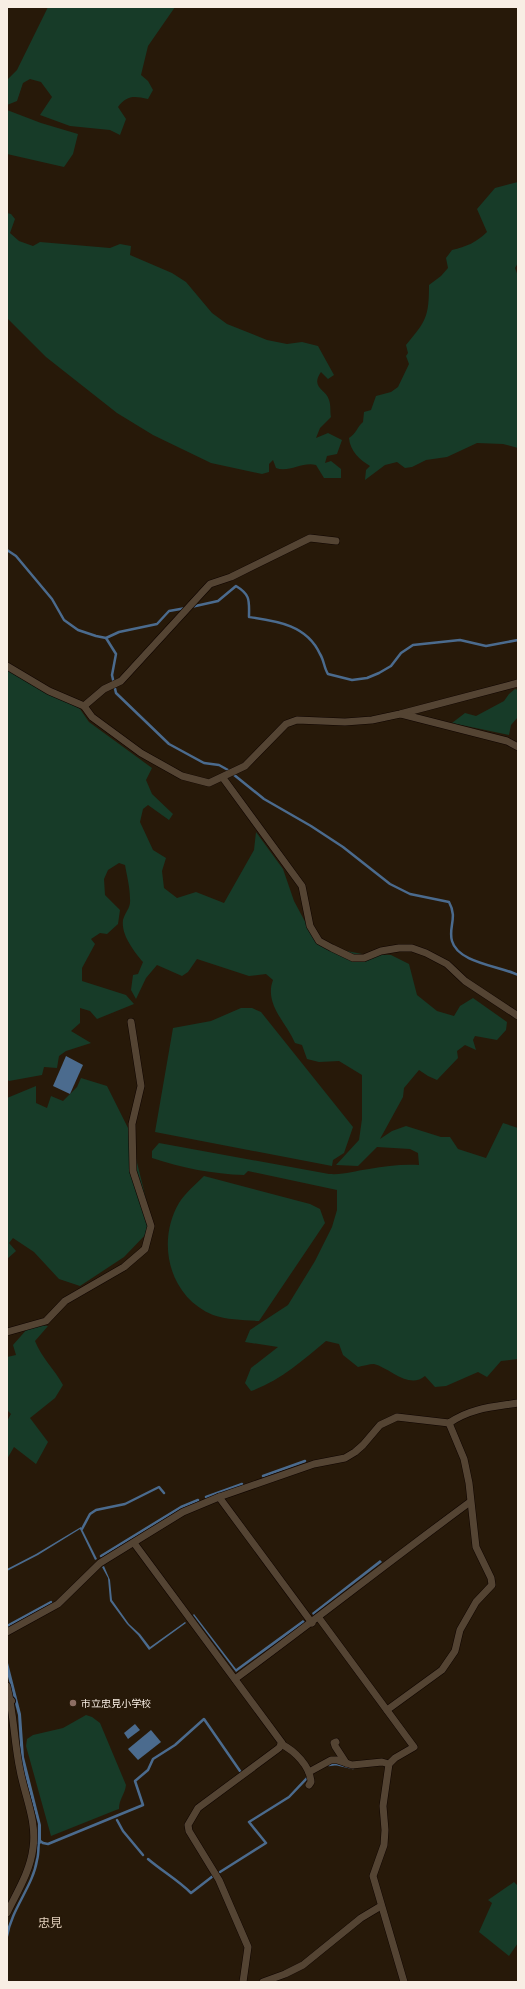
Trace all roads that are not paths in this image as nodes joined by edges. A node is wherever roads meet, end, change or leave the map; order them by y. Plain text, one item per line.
1 (336, 541) dead end
2 (7, 666) edge
3 (518, 683) edge
4 (84, 706) junction
5 (400, 714) junction
6 (518, 747) edge
7 (223, 778) junction
8 (518, 1016) edge
9 (131, 1022) dead end
10 (7, 1332) edge
11 (518, 1404) edge
12 (449, 1423) junction
13 (219, 1497) junction
14 (470, 1502) junction
15 (134, 1543) junction
16 (319, 1618) junction
17 (312, 1623) junction
18 (7, 1632) edge
19 (235, 1680) junction
20 (7, 1686) edge
21 (9, 1702) edge
22 (387, 1710) junction
23 (336, 1742) dead end
24 (281, 1744) junction
25 (346, 1763) junction
26 (389, 1764) junction
27 (309, 1772) junction
28 (309, 1784) dead end
29 (381, 1906) junction
30 (7, 1914) edge
31 (243, 1982) edge
32 (263, 1982) edge
33 (404, 1982) edge

1 - 4 street
2 - 4 street
3 - 5 street
4 - 7 street
5 - 6 street
5 - 7 street
7 - 8 street
9 - 10 street
11 - 12 street
12 - 13 street
12 - 14 street
13 - 15 street
13 - 17 street
14 - 16 street
14 - 22 street
15 - 18 street
15 - 19 street
16 - 17 street
16 - 22 street
17 - 19 street
19 - 24 street
20 - 21 street
21 - 30 street
22 - 26 street
23 - 25 street
24 - 27 street
24 - 31 street
25 - 26 street
25 - 27 street
26 - 29 street
27 - 28 street
29 - 32 street
29 - 33 street

